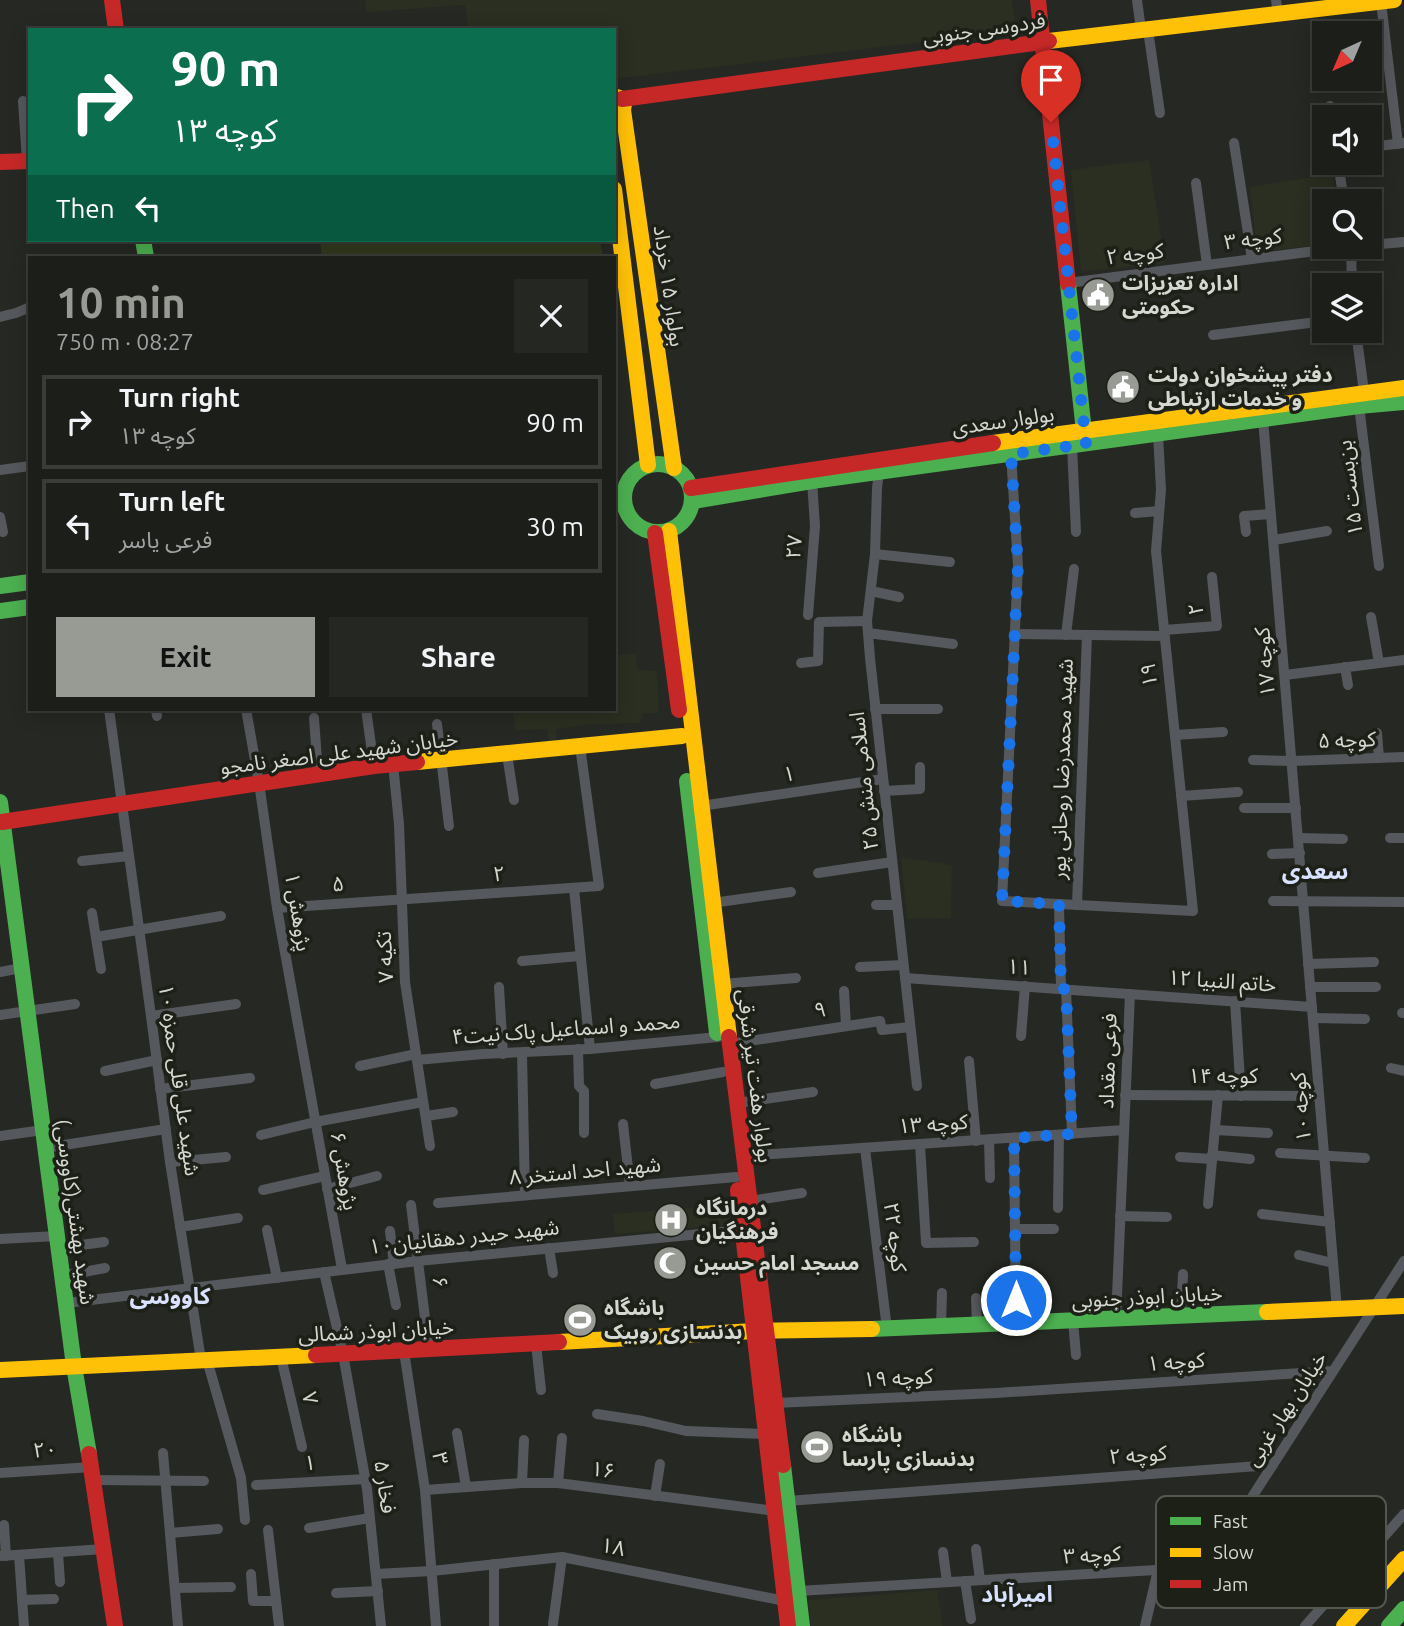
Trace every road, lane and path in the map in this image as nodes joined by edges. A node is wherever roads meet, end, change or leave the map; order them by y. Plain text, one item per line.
1 (112, 0) edge
2 (1038, 0) edge
3 (1137, 0) edge
4 (1387, 1) edge
5 (1277, 7) edge
6 (116, 28) edge
7 (1145, 30) junction
8 (1042, 43) junction
9 (23, 101) dead end
10 (618, 105) edge
11 (1160, 113) dead end
12 (1234, 143) dead end
13 (1401, 144) edge
14 (1382, 146) edge
15 (28, 151) edge
16 (28, 161) edge
17 (0, 162) edge
18 (1196, 183) dead end
19 (616, 205) edge
20 (1404, 242) edge
21 (1382, 243) edge
22 (1312, 252) edge
23 (1252, 259) junction
24 (1207, 265) junction
25 (1068, 283) junction
26 (28, 308) edge
27 (0, 317) edge
28 (1312, 323) edge
29 (1213, 335) dead end
30 (1357, 343) edge
31 (1404, 388) edge
32 (1362, 399) junction
33 (1404, 402) edge
34 (1263, 419) junction
35 (1158, 434) junction
36 (1081, 440) junction
37 (1011, 454) junction
38 (648, 465) junction
39 (28, 466) edge
40 (674, 468) junction
41 (0, 470) edge
42 (879, 472) junction
43 (812, 481) junction
44 (692, 494) junction
45 (619, 496) edge
46 (1159, 511) junction
47 (1135, 513) dead end
48 (1271, 514) junction
49 (0, 517) edge
50 (622, 519) edge
51 (1076, 531) dead end
52 (1327, 531) dead end
53 (3, 532) dead end
54 (662, 532) junction
55 (1246, 532) dead end
56 (1274, 540) junction
57 (876, 554) junction
58 (950, 562) dead end
59 (1379, 566) dead end
60 (1074, 569) dead end
61 (1212, 577) dead end
62 (28, 582) edge
63 (0, 586) edge
64 (871, 592) junction
65 (899, 597) dead end
66 (28, 607) edge
67 (0, 611) edge
68 (808, 615) dead end
69 (1371, 617) dead end
70 (868, 627) junction
71 (1164, 633) junction
72 (1014, 634) junction
73 (1066, 635) junction
74 (1087, 635) junction
75 (953, 644) dead end
76 (1404, 660) edge
77 (801, 663) dead end
78 (1379, 663) junction
79 (1345, 667) junction
80 (1285, 675) junction
81 (1348, 685) dead end
82 (875, 709) junction
83 (938, 709) dead end
84 (108, 711) edge
85 (246, 711) edge
86 (366, 711) edge
87 (314, 718) dead end
88 (437, 724) dead end
89 (1223, 732) dead end
90 (1377, 733) dead end
91 (1175, 735) junction
92 (682, 736) junction
93 (580, 746) junction
94 (506, 754) junction
95 (1404, 757) edge
96 (1379, 758) junction
97 (440, 760) junction
98 (1253, 760) dead end
99 (1292, 761) junction
100 (393, 764) junction
101 (374, 766) junction
102 (920, 767) dead end
103 (318, 774) junction
104 (883, 779) junction
105 (259, 783) junction
106 (884, 791) junction
107 (1238, 792) dead end
108 (1181, 796) junction
109 (514, 800) dead end
110 (0, 802) edge
111 (121, 804) junction
112 (701, 806) junction
113 (1244, 808) dead end
114 (1296, 808) junction
115 (1, 822) edge
116 (449, 826) dead end
117 (1298, 838) junction
118 (1390, 838) dead end
119 (1404, 838) edge
120 (1343, 839) dead end
121 (1272, 853) dead end
122 (1300, 853) junction
123 (129, 856) junction
124 (82, 861) dead end
125 (892, 862) junction
126 (817, 873) dead end
127 (574, 888) junction
128 (791, 891) dead end
129 (402, 899) junction
130 (1273, 901) dead end
131 (1303, 901) junction
132 (1404, 902) edge
133 (6, 903) edge
134 (712, 903) junction
135 (1059, 904) junction
136 (876, 905) dead end
137 (897, 905) junction
138 (1076, 905) junction
139 (277, 908) junction
140 (92, 913) dead end
141 (220, 916) dead end
142 (139, 929) junction
143 (96, 937) junction
144 (580, 956) junction
145 (522, 961) dead end
146 (714, 961) junction
147 (1374, 962) dead end
148 (1308, 964) junction
149 (904, 965) junction
150 (860, 967) dead end
151 (21, 968) junction
152 (101, 969) dead end
153 (0, 972) edge
154 (796, 978) dead end
155 (905, 978) junction
156 (722, 985) junction
157 (1025, 986) junction
158 (499, 987) dead end
159 (1310, 987) junction
160 (1376, 987) dead end
161 (1063, 989) junction
162 (844, 991) dead end
163 (1130, 994) junction
164 (1235, 1002) junction
165 (75, 1004) dead end
166 (236, 1004) dead end
167 (27, 1011) junction
168 (1312, 1012) junction
169 (0, 1014) edge
170 (151, 1016) junction
171 (1365, 1019) dead end
172 (846, 1026) junction
173 (910, 1027) junction
174 (1021, 1035) dead end
175 (724, 1041) junction
176 (584, 1049) junction
177 (522, 1053) junction
178 (503, 1054) junction
179 (416, 1057) junction
180 (157, 1060) junction
181 (970, 1061) dead end
182 (360, 1066) dead end
183 (1391, 1068) dead end
184 (1404, 1070) edge
185 (105, 1071) dead end
186 (723, 1072) junction
187 (250, 1078) dead end
188 (655, 1084) dead end
189 (917, 1086) dead end
190 (160, 1089) junction
191 (813, 1092) dead end
192 (1125, 1095) junction
193 (1218, 1096) junction
194 (1241, 1096) junction
195 (1319, 1096) junction
196 (423, 1102) junction
197 (737, 1103) junction
198 (453, 1112) dead end
199 (426, 1116) junction
200 (315, 1122) junction
201 (623, 1125) dead end
202 (166, 1129) junction
203 (43, 1130) junction
204 (1124, 1130) junction
205 (1215, 1130) junction
206 (584, 1133) dead end
207 (1268, 1133) dead end
208 (1072, 1134) junction
209 (261, 1135) dead end
210 (1059, 1135) junction
211 (0, 1136) edge
212 (1014, 1138) junction
213 (989, 1140) junction
214 (976, 1141) junction
215 (920, 1145) junction
216 (430, 1146) dead end
217 (45, 1148) junction
218 (865, 1148) junction
219 (1280, 1153) dead end
220 (1324, 1155) junction
221 (744, 1156) junction
222 (226, 1157) dead end
223 (1180, 1157) dead end
224 (1212, 1157) junction
225 (1366, 1158) dead end
226 (1250, 1159) dead end
227 (170, 1162) junction
228 (325, 1176) junction
229 (377, 1177) dead end
230 (736, 1177) junction
231 (990, 1178) dead end
232 (630, 1186) junction
233 (327, 1189) junction
234 (263, 1190) dead end
235 (802, 1193) dead end
236 (525, 1195) junction
237 (750, 1201) junction
238 (438, 1203) dead end
239 (411, 1205) dead end
240 (1208, 1205) dead end
241 (1058, 1208) dead end
242 (1262, 1214) dead end
243 (1120, 1216) junction
244 (1167, 1217) dead end
245 (238, 1218) dead end
246 (1329, 1222) junction
247 (180, 1227) junction
248 (1015, 1229) junction
249 (1054, 1229) dead end
250 (267, 1230) dead end
251 (742, 1230) junction
252 (390, 1231) dead end
253 (0, 1238) edge
254 (57, 1242) junction
255 (104, 1242) dead end
256 (974, 1242) dead end
257 (549, 1248) junction
258 (1299, 1255) dead end
259 (418, 1261) junction
260 (1404, 1261) edge
261 (1333, 1263) junction
262 (391, 1264) junction
263 (105, 1268) dead end
264 (342, 1269) junction
265 (324, 1272) junction
266 (553, 1273) dead end
267 (1183, 1275) dead end
268 (62, 1276) junction
269 (277, 1278) junction
270 (190, 1288) junction
271 (942, 1293) dead end
272 (976, 1298) dead end
273 (66, 1303) junction
274 (396, 1305) dead end
275 (1404, 1306) edge
276 (1374, 1308) junction
277 (1337, 1310) junction
278 (1181, 1316) junction
279 (1116, 1319) junction
280 (1073, 1321) junction
281 (1016, 1324) junction
282 (977, 1325) junction
283 (941, 1327) junction
284 (887, 1329) junction
285 (761, 1331) junction
286 (536, 1344) junction
287 (429, 1350) junction
288 (404, 1351) junction
289 (343, 1354) junction
290 (1076, 1355) dead end
291 (281, 1357) junction
292 (204, 1360) junction
293 (74, 1366) junction
294 (0, 1370) edge
295 (1333, 1371) junction
296 (541, 1390) dead end
297 (1022, 1391) joint
298 (775, 1403) junction
299 (597, 1414) dead end
300 (457, 1433) dead end
301 (765, 1434) junction
302 (562, 1438) dead end
303 (524, 1440) dead end
304 (302, 1447) dead end
305 (163, 1453) dead end
306 (660, 1464) dead end
307 (1273, 1465) junction
308 (0, 1473) edge
309 (93, 1473) junction
310 (366, 1479) junction
311 (165, 1482) junction
312 (204, 1482) dead end
313 (522, 1483) junction
314 (558, 1483) junction
315 (256, 1485) dead end
316 (466, 1487) junction
317 (425, 1490) junction
318 (655, 1496) junction
319 (1253, 1496) edge
320 (781, 1506) junction
321 (1404, 1514) edge
322 (370, 1518) junction
323 (245, 1520) dead end
324 (4, 1525) dead end
325 (309, 1528) dead end
326 (218, 1529) dead end
327 (268, 1530) dead end
328 (170, 1533) junction
329 (1386, 1534) edge
330 (104, 1549) junction
331 (976, 1549) dead end
332 (58, 1552) junction
333 (943, 1552) dead end
334 (19, 1555) junction
335 (3, 1556) edge
336 (562, 1557) junction
337 (1404, 1559) edge
338 (494, 1564) junction
339 (1156, 1570) edge
340 (432, 1571) junction
341 (251, 1574) dead end
342 (376, 1574) junction
343 (1156, 1579) edge
344 (1386, 1579) edge
345 (980, 1580) junction
346 (965, 1581) junction
347 (60, 1582) dead end
348 (947, 1582) junction
349 (231, 1587) dead end
350 (174, 1588) junction
351 (378, 1591) junction
352 (336, 1593) dead end
353 (791, 1596) junction
354 (54, 1599) dead end
355 (23, 1600) junction
356 (276, 1601) junction
357 (1321, 1608) edge
358 (1360, 1608) edge
359 (1404, 1609) edge
360 (971, 1619) dead end
361 (554, 1624) dead end
362 (24, 1626) edge
363 (115, 1626) edge
364 (178, 1626) edge
365 (279, 1626) edge
366 (381, 1626) edge
367 (436, 1626) edge
368 (494, 1626) edge
369 (788, 1626) edge
370 (802, 1626) edge
371 (1145, 1626) edge
372 (1305, 1626) edge
373 (1344, 1626) edge
374 (1388, 1626) edge

1 - 6 main road
2 - 8 main road
3 - 7 street
4 - 5 main road, فردوسی جنوبی
4 - 13 street
5 - 7 main road, فردوسی جنوبی
7 - 8 main road, فردوسی جنوبی
7 - 11 street
8 - 10 main road, فردوسی جنوبی
8 - 25 main road
9 - 15 street
10 - 40 main road, بولوار ۱۵ خرداد
12 - 23 street
13 - 14 street
16 - 17 main road
18 - 24 street
19 - 38 main road, بولوار ۱۵ خرداد
20 - 21 street
22 - 23 street, کوچه ۳
23 - 24 street, کوچه ۳
24 - 25 street, کوچه ۲
25 - 36 main road
26 - 27 street
28 - 29 street
30 - 32 street, بن‌بست ۱۵
31 - 32 main road, بولوار سعدی
32 - 33 main road, بولوار سعدی
32 - 34 main road, بولوار سعدی
32 - 36 main road, بولوار سعدی
32 - 59 street, بن‌بست ۱۵
34 - 35 main road, بولوار سعدی
34 - 48 street, کوچه ۱۷
35 - 36 main road, بولوار سعدی
35 - 46 street, ۱۹
36 - 37 main road, بولوار سعدی
36 - 44 main road, بولوار سعدی
36 - 51 street
37 - 42 main road, بولوار سعدی
37 - 72 street
38 - 40 main road
38 - 45 main road
39 - 41 street
40 - 44 main road
42 - 43 main road, بولوار سعدی
42 - 57 street, اسلامی منش ۲۵
43 - 44 main road, بولوار سعدی
43 - 68 street, ۲۷
44 - 54 main road
45 - 50 main road
46 - 47 street
46 - 71 street, ۱۹
48 - 55 street
48 - 56 street, کوچه ۱۷
49 - 53 street
50 - 54 main road
52 - 56 street
54 - 92 main road, بولوار هفت تیر شرقی
54 - 112 main road, بولوار هفت تیر شرقی
56 - 80 street, کوچه ۱۷
57 - 58 street
57 - 64 street, اسلامی منش ۲۵
60 - 73 street
61 - 71 street, ۲
62 - 63 main road
64 - 65 street
64 - 70 street, اسلامی منش ۲۵
66 - 67 main road
69 - 78 street
70 - 75 street
70 - 77 street
70 - 82 street, اسلامی منش ۲۵
71 - 74 street
71 - 91 street, ۱۹
72 - 73 street
72 - 135 street
73 - 74 street
74 - 138 street, شهید محمدرضا روحانی پور
76 - 78 street
78 - 79 street
79 - 80 street
79 - 81 street
80 - 99 street, کوچه ۱۷
82 - 83 street
82 - 104 street, اسلامی منش ۲۵
84 - 111 street, شهید علی قلی حمزه ۱۰
85 - 105 street, پژوهش ۱
86 - 101 street
87 - 103 street
88 - 97 street
89 - 91 street
90 - 96 street
91 - 108 street, ۱۹
92 - 93 main road, خیابان شهید علی اصغر نامجو
92 - 146 main road, بولوار هفت تیر شرقی
93 - 94 main road, خیابان شهید علی اصغر نامجو
93 - 127 street, ۲
94 - 97 main road, خیابان شهید علی اصغر نامجو
94 - 109 street
95 - 96 street, کوچه ۵
96 - 99 street, کوچه ۵
97 - 100 main road, خیابان شهید علی اصغر نامجو
97 - 116 street
98 - 99 street, کوچه ۵
99 - 114 street, کوچه ۱۷
100 - 101 main road, خیابان شهید علی اصغر نامجو
100 - 129 street, تکیه ۷
101 - 103 main road, خیابان شهید علی اصغر نامجو
102 - 106 street
103 - 105 main road, خیابان شهید علی اصغر نامجو
104 - 106 street, اسلامی منش ۲۵
104 - 112 street, ۱
105 - 111 main road, خیابان شهید علی اصغر نامجو
105 - 139 street, پژوهش ۱
106 - 125 street, اسلامی منش ۲۵
107 - 108 street
108 - 138 street, ۱۹
110 - 115 main road, شهید بهشتی(کاووسی)
111 - 115 main road, خیابان شهید علی اصغر نامجو
111 - 123 street, شهید علی قلی حمزه ۱۰
112 - 134 main road, بولوار هفت تیر شرقی
113 - 114 street
114 - 117 street, کوچه ۱۷
115 - 133 main road, شهید بهشتی(کاووسی)
117 - 120 street
117 - 122 street, کوچه ۱۷
118 - 119 street
121 - 122 street
122 - 131 street, کوچه ۱۷
123 - 124 street
123 - 142 street, شهید علی قلی حمزه ۱۰
125 - 126 street
125 - 137 street, اسلامی منش ۲۵
127 - 129 street, ۲
127 - 144 street
128 - 134 street
129 - 139 street, ۵
129 - 179 street, تکیه ۷
130 - 131 street
131 - 132 street
131 - 148 street, کوچه ۱۰
133 - 151 main road, شهید بهشتی(کاووسی)
134 - 146 main road, بولوار هفت تیر شرقی
135 - 138 street
135 - 161 street
136 - 137 street
137 - 149 street, اسلامی منش ۲۵
139 - 200 street, پژوهش ۱
140 - 143 street
141 - 142 street
142 - 143 street
142 - 170 street, شهید علی قلی حمزه ۱۰
143 - 152 street
144 - 145 street
144 - 176 street
146 - 156 main road, بولوار هفت تیر شرقی
146 - 175 main road, بولوار هفت تیر شرقی
147 - 148 street
148 - 159 street, کوچه ۱۰
149 - 150 street
149 - 155 street, اسلامی منش ۲۵
151 - 153 street
151 - 167 main road, شهید بهشتی(کاووسی)
154 - 156 street
155 - 157 street, ۱۱
155 - 173 street, اسلامی منش ۲۵
156 - 175 main road, بولوار هفت تیر شرقی
157 - 161 street, ۱۱
157 - 174 street
158 - 178 street
159 - 160 street
159 - 168 street, کوچه ۱۰
161 - 163 street, ۱۱
161 - 208 street
162 - 172 street
163 - 164 street, خاتم النبیا ۱۲
163 - 192 street, فرعی مقداد
164 - 168 street, خاتم النبیا ۱۲
164 - 194 street
165 - 167 street
166 - 170 street
167 - 169 street
167 - 203 main road, شهید بهشتی(کاووسی)
168 - 171 street
168 - 195 street, کوچه ۱۰
170 - 180 street, شهید علی قلی حمزه ۱۰
172 - 173 street, ۹
172 - 175 street, ۹
173 - 189 street, اسلامی منش ۲۵
175 - 176 street, محمد و اسماعیل پاک نیت۴
175 - 186 main road, بولوار هفت تیر شرقی
175 - 197 main road, بولوار هفت تیر شرقی
176 - 177 street, محمد و اسماعیل پاک نیت۴
176 - 206 street
177 - 178 street, محمد و اسماعیل پاک نیت۴
177 - 236 street
178 - 179 street, محمد و اسماعیل پاک نیت۴
179 - 182 street, محمد و اسماعیل پاک نیت۴
179 - 196 street, تکیه ۷
180 - 185 street
180 - 190 street, شهید علی قلی حمزه ۱۰
181 - 214 street
183 - 184 street
186 - 188 street
186 - 230 main road, بولوار هفت تیر شرقی
187 - 190 street
190 - 202 street, شهید علی قلی حمزه ۱۰
191 - 197 street
192 - 193 street, کوچه ۱۴
192 - 204 street, فرعی مقداد
193 - 194 street, کوچه ۱۴
193 - 205 street
194 - 195 street, کوچه ۱۴
195 - 220 street, کوچه ۱۰
196 - 199 street, تکیه ۷
196 - 200 street
197 - 221 main road, بولوار هفت تیر شرقی
198 - 199 street
199 - 216 street, تکیه ۷
200 - 209 street
200 - 228 street, پژوهش ۶
201 - 232 street
202 - 217 street
202 - 227 street, شهید علی قلی حمزه ۱۰
203 - 211 street
203 - 217 main road, شهید بهشتی(کاووسی)
204 - 208 street, کوچه ۱۳
204 - 243 street
205 - 207 street
205 - 224 street
208 - 210 street, کوچه ۱۳
210 - 212 street, کوچه ۱۳
210 - 241 street
212 - 213 street, کوچه ۱۳
212 - 248 street
213 - 214 street, کوچه ۱۳
213 - 231 street
214 - 215 street, کوچه ۱۳
215 - 218 street, کوچه ۱۳
215 - 256 street
217 - 254 main road, شهید بهشتی(کاووسی)
218 - 221 street, کوچه ۱۳
218 - 284 street, کوچه ۲۲
219 - 220 street
220 - 225 street
220 - 246 street, کوچه ۱۰
221 - 237 main road, بولوار هفت تیر شرقی
222 - 227 street
223 - 224 street
224 - 226 street
224 - 240 street
227 - 247 street, شهید علی قلی حمزه ۱۰
228 - 233 street, پژوهش ۶
228 - 234 street
229 - 233 street
230 - 232 street, شهید احد استخر ۸
230 - 251 main road, بولوار هفت تیر شرقی
232 - 236 street, شهید احد استخر ۸
233 - 264 street, پژوهش ۶
235 - 237 street
236 - 238 street, شهید احد استخر ۸
237 - 285 main road, بولوار هفت تیر شرقی
239 - 259 street
242 - 246 street
243 - 244 street
243 - 279 street
245 - 247 street
246 - 261 street, کوچه ۱۰
247 - 270 street, شهید علی قلی حمزه ۱۰
248 - 249 street
248 - 281 street
250 - 269 street
251 - 257 street, شهید حیدر دهقانیان۱۰
251 - 285 main road, بولوار هفت تیر شرقی
252 - 262 street
253 - 254 street
254 - 255 street
254 - 268 main road, شهید بهشتی(کاووسی)
257 - 259 street, شهید حیدر دهقانیان۱۰
257 - 266 street
258 - 261 street
259 - 262 street, شهید حیدر دهقانیان۱۰
259 - 287 street, ۶
260 - 276 street, خیابان بهار غربی
261 - 277 street, کوچه ۱۰
262 - 264 street, شهید حیدر دهقانیان۱۰
262 - 274 street
263 - 268 street
264 - 265 street, شهید حیدر دهقانیان۱۰
265 - 269 street, شهید حیدر دهقانیان۱۰
265 - 289 street, فخار ۵
267 - 278 street
268 - 273 main road, شهید بهشتی(کاووسی)
269 - 270 street, شهید حیدر دهقانیان۱۰
270 - 273 street, شهید حیدر دهقانیان۱۰
270 - 292 street, شهید علی قلی حمزه ۱۰
271 - 283 street
272 - 282 street
273 - 293 main road, شهید بهشتی(کاووسی)
275 - 276 main road, خیابان ابوذر جنوبی
276 - 277 main road, خیابان ابوذر جنوبی
276 - 295 street, خیابان بهار غربی
277 - 278 main road, خیابان ابوذر جنوبی
278 - 279 main road, خیابان ابوذر جنوبی
279 - 280 main road, خیابان ابوذر جنوبی
280 - 281 main road, خیابان ابوذر جنوبی
280 - 290 street
281 - 282 main road, خیابان ابوذر جنوبی
282 - 283 main road, خیابان ابوذر جنوبی
283 - 284 main road, خیابان ابوذر جنوبی
284 - 285 main road, خیابان ابوذر جنوبی
285 - 286 main road, خیابان ابوذر شمالی
285 - 298 main road, بولوار هفت تیر شرقی
285 - 301 main road, بولوار هفت تیر شرقی
286 - 287 main road, خیابان ابوذر شمالی
286 - 296 street
287 - 288 main road, خیابان ابوذر شمالی
288 - 289 main road, خیابان ابوذر شمالی
288 - 317 street, ۳
289 - 291 main road, خیابان ابوذر شمالی
289 - 310 street, فخار ۵
291 - 292 main road, خیابان ابوذر شمالی
291 - 304 street, ۷
292 - 293 main road, خیابان ابوذر شمالی
292 - 323 street, شهید علی قلی حمزه ۱۰
293 - 294 main road, خیابان ابوذر شمالی
293 - 309 main road, شهید بهشتی(کاووسی)
295 - 297 street, کوچه ۱
295 - 307 street, خیابان بهار غربی
297 - 298 street, کوچه ۱۹
298 - 320 main road, بولوار هفت تیر شرقی
299 - 301 street
300 - 316 street
301 - 320 main road, بولوار هفت تیر شرقی
302 - 314 street
303 - 313 street
305 - 311 street
306 - 318 street
307 - 319 street, خیابان بهار غربی
307 - 320 street, کوچه ۲
308 - 309 street, ۲۰
309 - 311 street, ۲۰
309 - 330 main road, شهید بهشتی(کاووسی)
310 - 315 street, ۱
310 - 322 street, فخار ۵
311 - 312 street, ۲۰
311 - 328 street
313 - 314 street, ۱۶
313 - 316 street, ۱۶
314 - 318 street, ۱۶
316 - 317 street, ۱۶
317 - 340 street, ۳
318 - 320 street, ۱۶
320 - 353 main road, بولوار هفت تیر شرقی
321 - 329 street
322 - 325 street
322 - 342 street, فخار ۵
324 - 335 street
326 - 328 street
327 - 356 street
328 - 350 street
330 - 332 street
330 - 363 main road, شهید بهشتی(کاووسی)
331 - 345 street
332 - 334 street
332 - 347 street
333 - 348 street
334 - 335 street
334 - 355 street
336 - 338 street, ۱۸
336 - 353 street, ۱۸
336 - 361 street
337 - 344 main road
338 - 340 street, ۱۸
338 - 368 street
339 - 345 street, کوچه ۳
340 - 342 street, ۱۸
340 - 367 street, ۳
341 - 356 street
342 - 351 street, فخار ۵
343 - 371 street
345 - 346 street, کوچه ۳
346 - 348 street, کوچه ۳
346 - 360 street
348 - 353 street, ۱۸
349 - 350 street
350 - 364 street
351 - 352 street
351 - 366 street, فخار ۵
353 - 369 main road, بولوار هفت تیر شرقی
353 - 370 main road, بولوار هفت تیر شرقی
354 - 355 street
355 - 362 street
356 - 365 street
357 - 372 street
358 - 373 main road
359 - 374 main road

